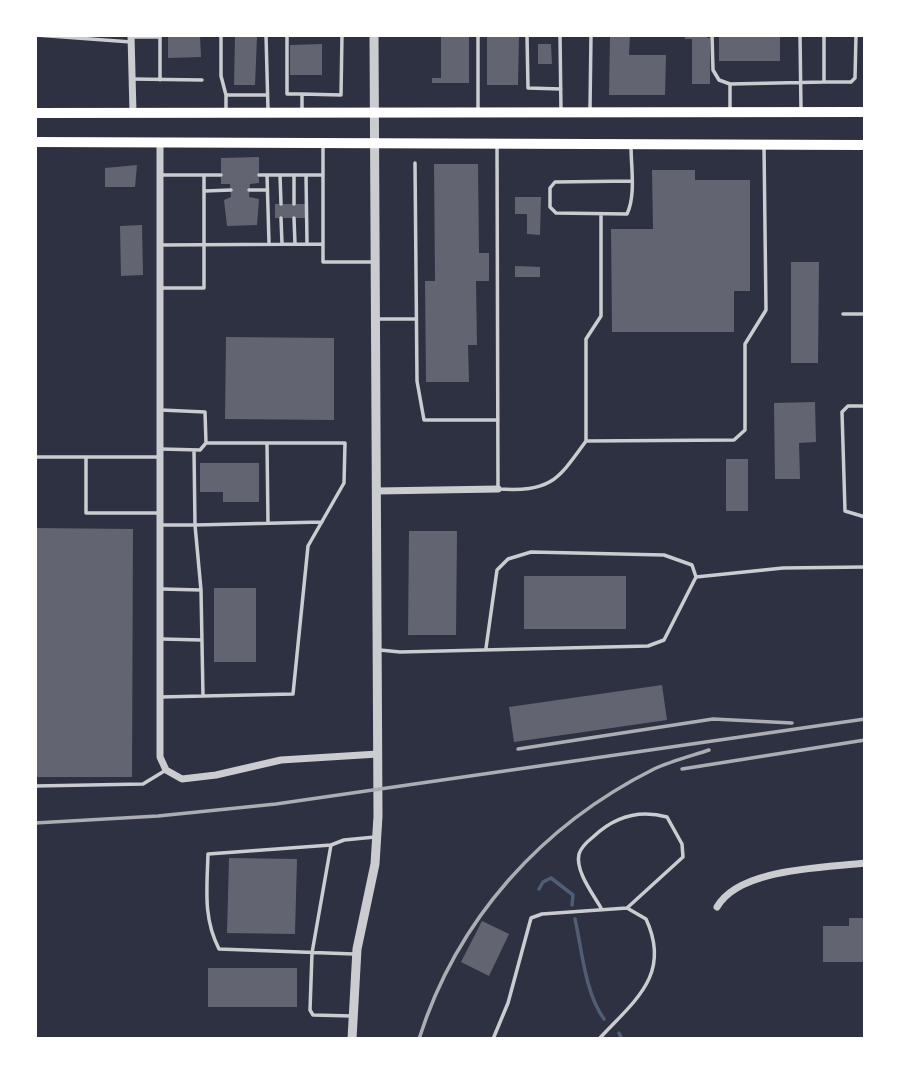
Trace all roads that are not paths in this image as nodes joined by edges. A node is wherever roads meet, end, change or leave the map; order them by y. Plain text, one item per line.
1 (36, 35) edge
2 (221, 35) edge
3 (266, 35) edge
4 (342, 35) edge
5 (374, 35) edge
6 (478, 35) edge
7 (527, 35) edge
8 (560, 35) edge
9 (591, 35) edge
10 (712, 35) edge
11 (800, 35) edge
12 (824, 35) edge
13 (856, 35) edge
14 (82, 37) edge
15 (131, 38) edge
16 (132, 79) junction
17 (160, 80) junction
18 (202, 80) dead end
19 (824, 82) junction
20 (801, 83) junction
21 (730, 84) junction
22 (561, 89) junction
23 (303, 94) junction
24 (226, 95) junction
25 (267, 95) junction
26 (801, 112) junction
27 (865, 112) edge
28 (35, 113) edge
29 (133, 113) junction
30 (226, 113) junction
31 (731, 113) junction
32 (268, 114) junction
33 (302, 114) junction
34 (375, 114) junction
35 (478, 114) junction
36 (561, 114) junction
37 (590, 114) junction
38 (35, 142) edge
39 (160, 142) junction
40 (323, 142) junction
41 (375, 143) junction
42 (497, 143) junction
43 (631, 144) junction
44 (764, 145) junction
45 (865, 145) edge
46 (415, 163) dead end
47 (160, 175) junction
48 (204, 175) junction
49 (220, 175) dead end
50 (259, 175) dead end
51 (267, 175) junction
52 (280, 175) junction
53 (294, 175) junction
54 (306, 175) junction
55 (323, 176) junction
56 (631, 181) junction
57 (231, 190) dead end
58 (249, 190) dead end
59 (267, 190) junction
60 (204, 191) junction
61 (281, 204) dead end
62 (294, 204) dead end
63 (601, 214) junction
64 (281, 218) dead end
65 (294, 218) dead end
66 (204, 244) junction
67 (269, 244) junction
68 (282, 244) junction
69 (295, 244) junction
70 (307, 244) junction
71 (323, 244) junction
72 (161, 245) junction
73 (375, 262) junction
74 (161, 288) junction
75 (843, 314) dead end
76 (865, 314) edge
77 (376, 319) junction
78 (416, 319) junction
79 (865, 406) edge
80 (161, 410) junction
81 (498, 420) junction
82 (586, 441) junction
83 (206, 443) junction
84 (267, 443) junction
85 (194, 450) junction
86 (161, 453) junction
87 (35, 457) edge
88 (86, 457) junction
89 (498, 489) junction
90 (377, 491) junction
91 (161, 513) junction
92 (865, 517) edge
93 (322, 522) junction
94 (268, 523) junction
95 (161, 525) junction
96 (195, 525) junction
97 (865, 567) edge
98 (696, 577) junction
99 (160, 589) junction
100 (201, 590) junction
101 (160, 639) junction
102 (202, 640) junction
103 (486, 648) junction
104 (377, 650) junction
105 (203, 696) junction
106 (160, 697) junction
107 (378, 754) junction
108 (166, 770) junction
109 (35, 786) edge
110 (377, 836) junction
111 (331, 845) junction
112 (865, 863) edge
113 (601, 908) junction
114 (627, 908) junction
115 (717, 908) dead end
116 (312, 953) junction
117 (356, 954) junction
118 (352, 1016) junction
119 (352, 1039) edge
120 (493, 1039) edge
121 (599, 1039) edge

1 - 14 lane
2 - 24 lane
3 - 25 lane
4 - 5 lane
4 - 23 lane
4 - 23 lane
5 - 34 street
6 - 35 lane
7 - 22 lane
8 - 22 lane
9 - 37 lane
10 - 21 lane
11 - 20 lane
12 - 19 lane
13 - 19 lane
14 - 15 lane
15 - 16 street
15 - 17 lane
16 - 17 lane
16 - 29 street
17 - 18 lane
19 - 20 lane
20 - 21 lane
20 - 26 lane
21 - 31 lane
22 - 36 lane
23 - 33 lane
24 - 25 lane
24 - 30 lane
25 - 32 lane
26 - 27 main road
26 - 31 main road
28 - 29 main road
29 - 30 main road
30 - 32 main road
31 - 37 main road
32 - 33 main road
33 - 34 main road
34 - 35 main road
34 - 41 street
35 - 36 main road
36 - 37 main road
38 - 39 main road
39 - 40 main road
39 - 47 street
40 - 41 main road
40 - 55 lane
41 - 42 main road
41 - 73 street
42 - 43 main road
42 - 81 lane
43 - 44 main road
43 - 56 lane
44 - 45 main road
44 - 82 lane
46 - 78 lane
47 - 48 lane
47 - 72 street
48 - 49 lane
48 - 60 lane
50 - 51 lane
51 - 52 lane
51 - 59 lane
52 - 53 lane
52 - 61 lane
53 - 54 lane
53 - 62 lane
54 - 55 lane
54 - 70 lane
55 - 71 lane
56 - 63 lane
56 - 63 lane
57 - 60 lane
58 - 59 lane
59 - 67 lane
60 - 66 lane
63 - 82 lane
64 - 68 lane
65 - 69 lane
66 - 67 lane
66 - 72 lane
66 - 74 lane
67 - 68 lane
68 - 69 lane
69 - 70 lane
70 - 71 lane
71 - 73 lane
72 - 74 street
73 - 77 street
74 - 80 street
75 - 76 lane
77 - 78 lane
77 - 90 street
78 - 81 lane
79 - 92 lane
80 - 83 lane
80 - 86 street
81 - 89 lane
82 - 89 lane
83 - 84 lane
83 - 85 lane
84 - 93 lane
84 - 94 lane
85 - 86 lane
85 - 96 lane
86 - 88 lane
86 - 91 street
87 - 88 lane
88 - 91 lane
89 - 90 street
90 - 104 street
91 - 95 street
93 - 94 lane
93 - 105 lane
94 - 96 lane
95 - 96 lane
95 - 99 street
96 - 100 lane
97 - 98 lane
98 - 103 lane
98 - 103 lane
99 - 100 lane
99 - 101 street
100 - 102 lane
101 - 102 lane
101 - 106 street
102 - 105 lane
103 - 104 lane
104 - 107 street
105 - 106 lane
106 - 108 street
107 - 108 street
107 - 110 street
108 - 109 lane
110 - 111 lane
110 - 117 street
111 - 116 lane
111 - 116 lane
112 - 115 street
113 - 114 lane
113 - 114 lane
113 - 120 lane
114 - 121 lane
116 - 117 lane
116 - 118 lane
117 - 118 street
118 - 119 street

